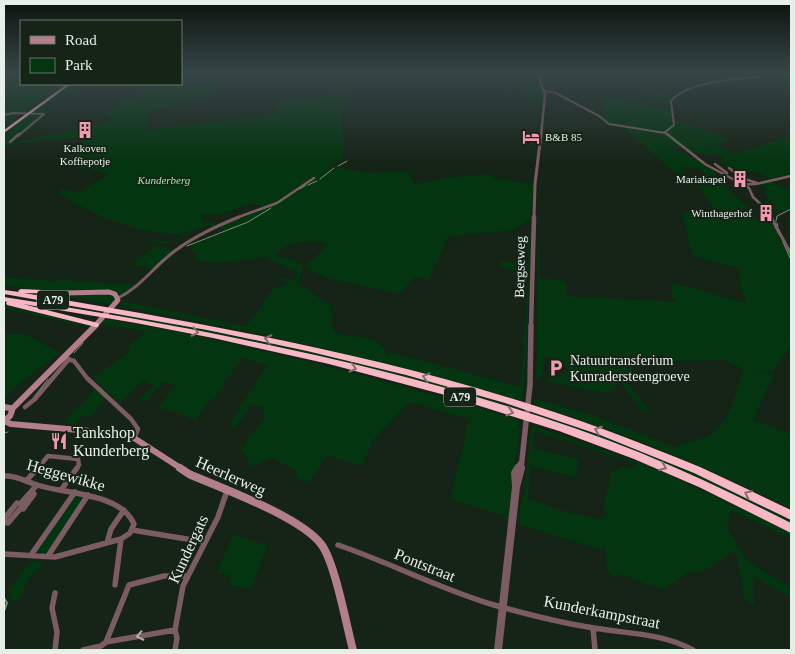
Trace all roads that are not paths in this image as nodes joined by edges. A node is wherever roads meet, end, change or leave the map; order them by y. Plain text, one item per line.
1 (38, 103) edge
2 (44, 103) edge
3 (545, 103) edge
4 (574, 103) edge
5 (671, 103) edge
6 (4, 115) edge
7 (4, 128) edge
8 (4, 132) edge
9 (664, 133) junction
10 (10, 142) dead end
11 (704, 164) junction
12 (729, 168) dead end
13 (791, 176) edge
14 (740, 177) junction
15 (314, 178) dead end
16 (733, 178) junction
17 (759, 183) junction
18 (737, 185) dead end
19 (745, 185) junction
20 (791, 254) edge
21 (4, 288) edge
22 (21, 291) junction
23 (64, 291) joint
24 (4, 292) edge
25 (118, 298) junction
26 (4, 300) edge
27 (103, 308) junction
28 (116, 314) junction
29 (96, 325) junction
30 (67, 359) junction
31 (50, 377) junction
32 (25, 406) dead end
33 (8, 408) edge
34 (5, 420) edge
35 (134, 438) junction
36 (4, 476) edge
37 (26, 481) junction
38 (37, 485) junction
39 (61, 490) junction
40 (227, 490) junction
41 (75, 492) junction
42 (88, 495) junction
43 (124, 510) junction
44 (791, 515) edge
45 (4, 521) edge
46 (791, 528) edge
47 (132, 530) junction
48 (121, 539) junction
49 (205, 542) junction
50 (107, 543) junction
51 (338, 546) dead end
52 (4, 555) edge
53 (31, 555) junction
54 (48, 556) junction
55 (187, 576) junction
56 (115, 585) dead end
57 (54, 593) dead end
58 (503, 606) junction
59 (593, 628) junction
60 (175, 630) junction
61 (106, 642) junction
62 (55, 650) edge
63 (83, 650) edge
64 (175, 650) edge
65 (353, 650) edge
66 (498, 650) edge
67 (594, 650) edge
68 (694, 650) edge

1 - 7 highway
2 - 8 highway
3 - 58 street, Bergseweg
4 - 9 street
5 - 9 street
6 - 10 street
9 - 11 street
11 - 16 street
11 - 16 street
12 - 14 street
13 - 17 street
14 - 16 street
14 - 17 street
15 - 25 street
16 - 19 street
17 - 19 street
18 - 19 street
19 - 20 street
21 - 22 highway, A79
22 - 23 highway, A79
22 - 27 highway, A79
23 - 25 main road
24 - 27 highway, A79
25 - 29 main road
26 - 28 highway, A79
26 - 29 highway, A79
27 - 28 highway, A79
44 -> 28 highway, A79
28 -> 46 highway, A79
29 - 30 main road
30 - 31 main road
30 - 35 street
31 - 32 street
31 - 33 main road
33 - 34 main road
34 - 35 main road, Heerlerweg
35 - 40 main road, Heerlerweg
36 - 37 street, Heggewikke
37 - 38 street, Heggewikke
37 - 39 street
38 - 39 street, Heggewikke
38 - 45 street
39 - 41 street, Heggewikke
40 - 49 street, Kundergats
40 - 65 main road, Heerlerweg
41 - 42 street, Heggewikke
41 - 53 street
42 - 43 street, Heggewikke
42 - 54 street
43 - 47 street
43 - 50 street
47 - 48 street
47 - 49 street
48 - 50 street
48 - 56 street
49 - 55 street, Kundergats
50 - 54 street
51 - 58 street, Pontstraat
52 - 53 street
53 - 54 street
55 - 60 street, Kundergats
55 - 61 street
57 - 62 street
58 - 59 street, Kunderkampstraat
58 - 66 street, Bergseweg
59 - 67 street
59 - 68 street, Kunderkampstraat
60 -> 61 street
60 - 64 street, Kundergats
61 - 63 street

